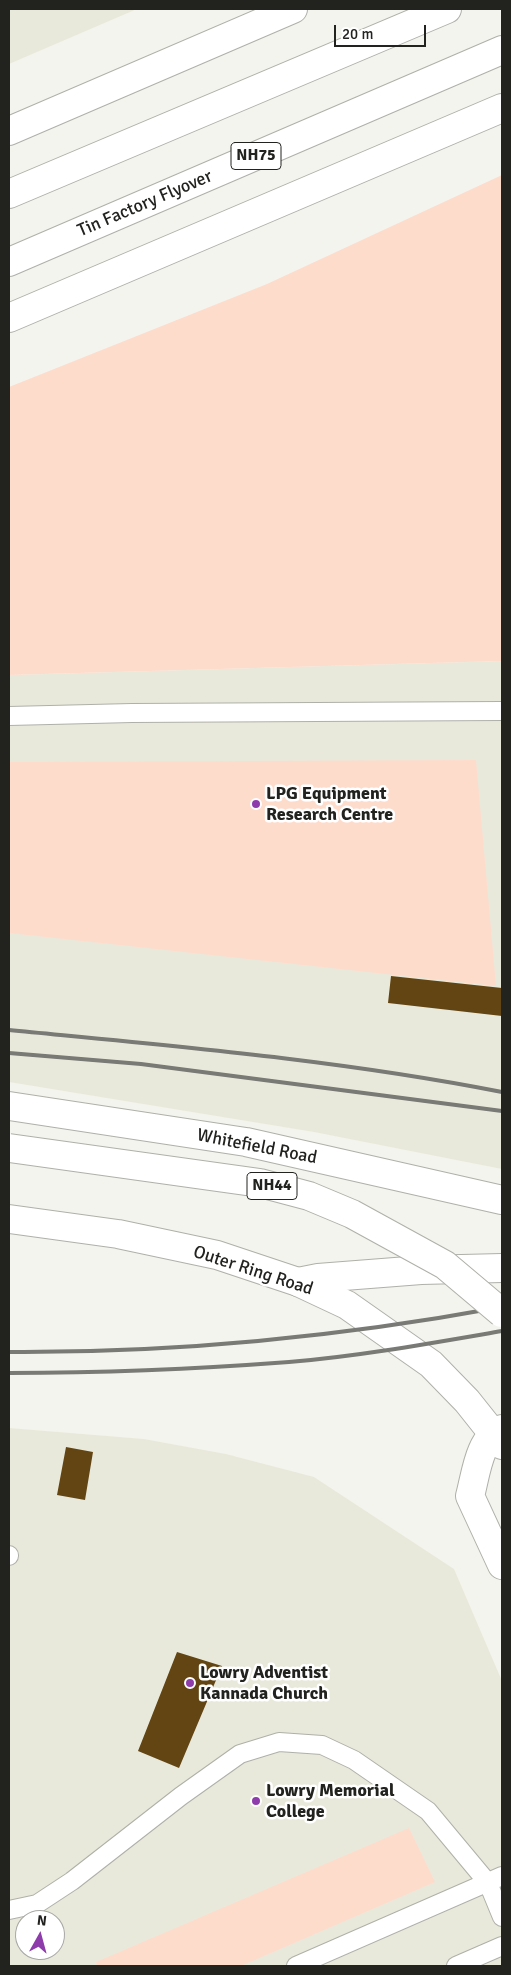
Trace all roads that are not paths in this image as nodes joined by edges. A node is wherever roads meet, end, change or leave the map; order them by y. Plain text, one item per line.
1 (292, 9) edge
2 (447, 9) edge
3 (502, 50) edge
4 (502, 108) edge
5 (9, 131) edge
6 (9, 194) edge
7 (9, 262) edge
8 (9, 318) edge
9 (502, 711) edge
10 (9, 716) edge
11 (9, 1106) edge
12 (9, 1148) edge
13 (502, 1200) edge
14 (9, 1219) edge
15 (502, 1268) edge
16 (298, 1282) junction
17 (502, 1313) edge
18 (499, 1436) edge
19 (502, 1565) edge
20 (495, 1879) edge
21 (9, 1910) edge
22 (502, 1917) edge
23 (502, 1946) edge
24 (296, 1966) edge
25 (456, 1966) edge

1 - 5 main road
2 - 6 main road
3 - 7 main road, Tin Factory Flyover / NH75
4 - 8 main road
9 - 10 lane
11 - 13 main road, Whitefield Road
12 - 17 main road, NH44, bridge
14 - 16 main road, Outer Ring Road
15 - 16 main road
16 - 18 main road, Outer Ring Road
18 - 19 main road
20 - 21 lane
20 - 22 lane
20 - 24 lane
23 - 25 lane

